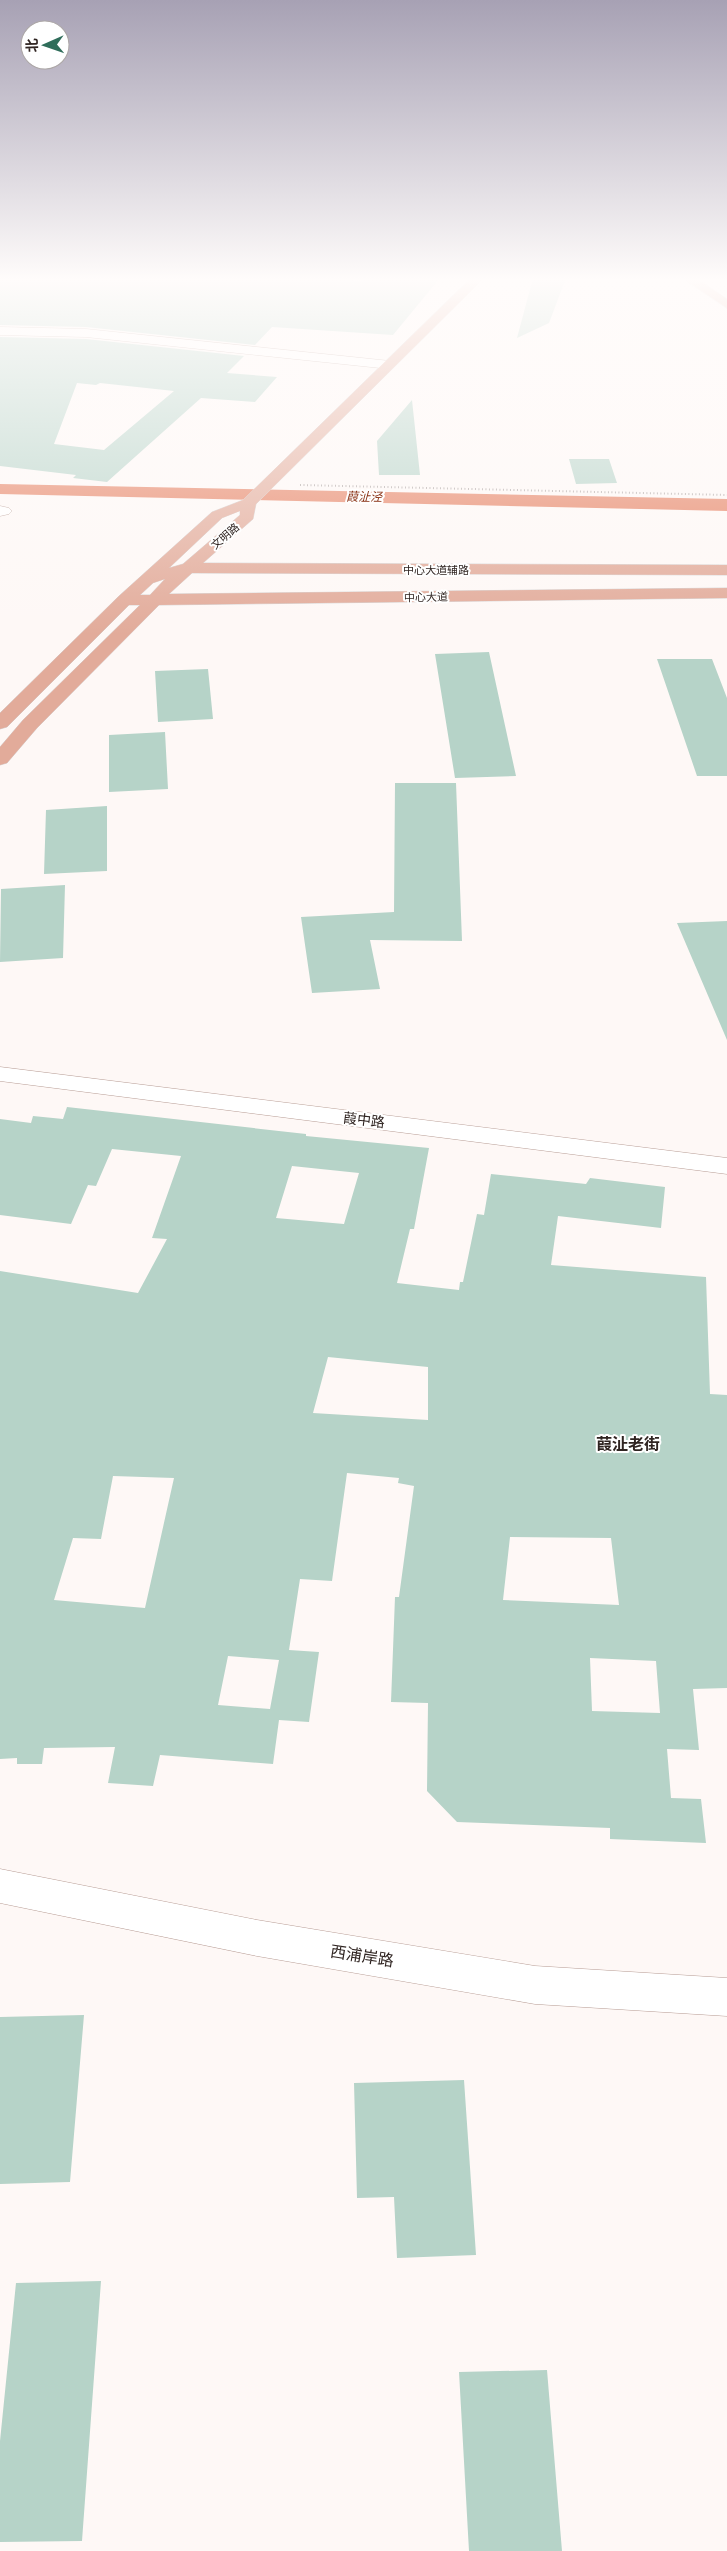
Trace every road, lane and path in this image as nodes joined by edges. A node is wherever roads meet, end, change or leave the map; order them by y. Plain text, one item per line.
1 (357, 397) edge
2 (266, 484) junction
3 (727, 495) edge
4 (248, 504) junction
5 (187, 568) junction
6 (727, 570) edge
7 (146, 580) junction
8 (173, 581) junction
9 (727, 581) edge
10 (727, 593) edge
11 (347, 597) junction
12 (125, 600) junction
13 (154, 600) junction
14 (727, 605) edge
15 (0, 723) edge
16 (0, 759) edge
17 (0, 1074) edge
18 (727, 1166) edge
19 (0, 1886) edge
20 (727, 1997) edge

1 - 2 main road
2 - 3 path
2 - 4 main road
4 - 5 main road, 文明路
4 - 7 main road, 文明路
5 - 6 main road, 中心大道辅路
5 - 7 main road, 中心大道辅路
5 - 8 main road, 文明路
7 - 8 main road, 中心大道
7 - 12 main road, 文明路
8 - 9 main road, 中心大道
8 - 13 main road, 文明路
10 - 11 main road, 中心大道
11 - 13 main road, 中心大道
11 - 14 main road
12 - 13 main road, 中心大道
12 - 15 main road, 文明路
13 - 16 main road, 文明路
17 - 18 street, 葭中路
19 - 20 street, 西浦岸路

